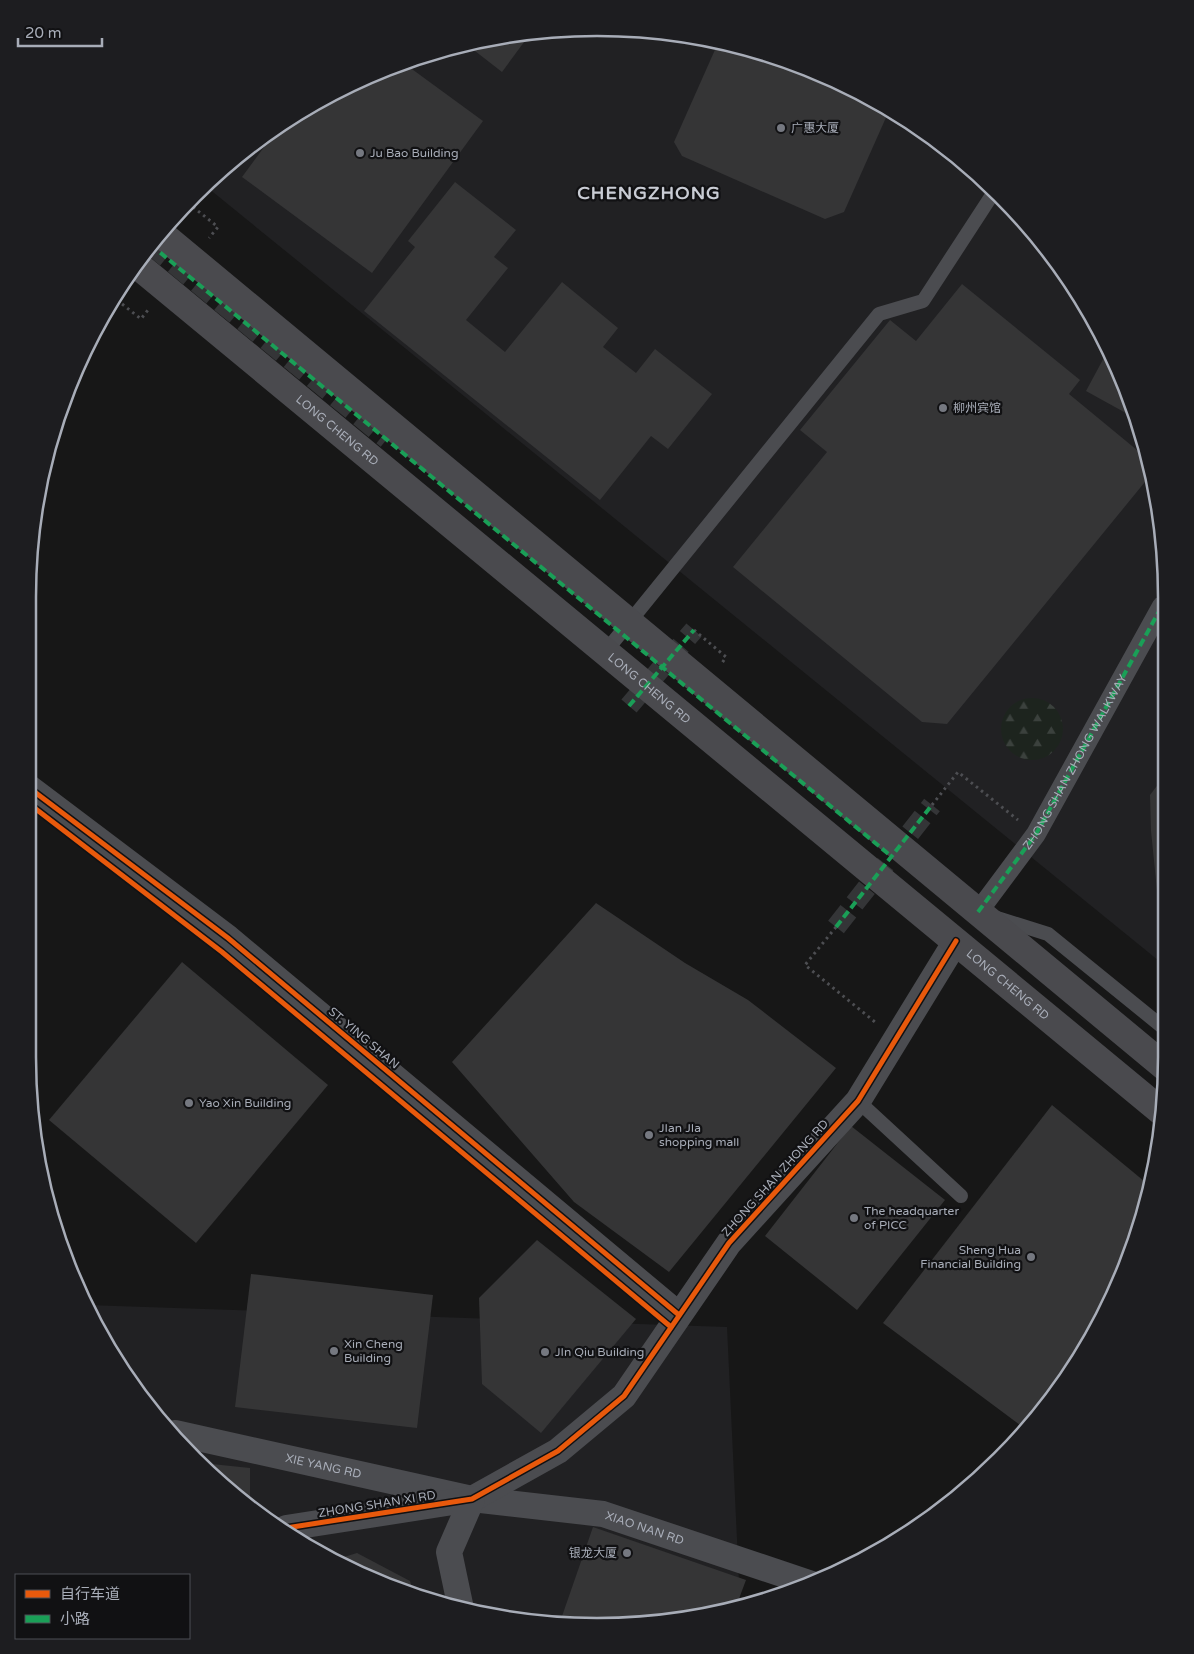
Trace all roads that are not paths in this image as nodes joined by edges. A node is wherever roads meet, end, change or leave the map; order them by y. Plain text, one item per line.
1 (991, 197) edge
2 (166, 238) edge
3 (142, 269) edge
4 (1158, 613) edge
5 (630, 623) junction
6 (606, 651) junction
7 (36, 793) edge
8 (978, 912) junction
9 (956, 941) junction
10 (1158, 1023) edge
11 (1158, 1062) edge
12 (858, 1101) junction
13 (1156, 1107) edge
14 (961, 1196) dead end
15 (679, 1315) junction
16 (182, 1434) edge
17 (472, 1499) junction
18 (292, 1527) edge
19 (799, 1580) edge
20 (459, 1601) edge

1 - 5 lane
2 - 5 main road
3 - 6 main road, LONG CHENG RD
4 - 8 street, ZHONG SHAN ZHONG WALKWAY
5 - 6 lane
5 - 8 main road
6 - 9 main road, LONG CHENG RD
7 - 15 street, ST. YING SHAN
8 - 9 main road
8 - 10 lane
8 - 11 main road
9 - 12 street, ZHONG SHAN ZHONG RD
9 - 13 main road, LONG CHENG RD
12 - 14 lane
12 - 15 street, ZHONG SHAN ZHONG RD
15 - 17 street, ZHONG SHAN ZHONG RD
16 - 17 street, XIE YANG RD
17 - 18 street, ZHONG SHAN XI RD
17 - 19 street, XIAO NAN RD
17 - 20 street

